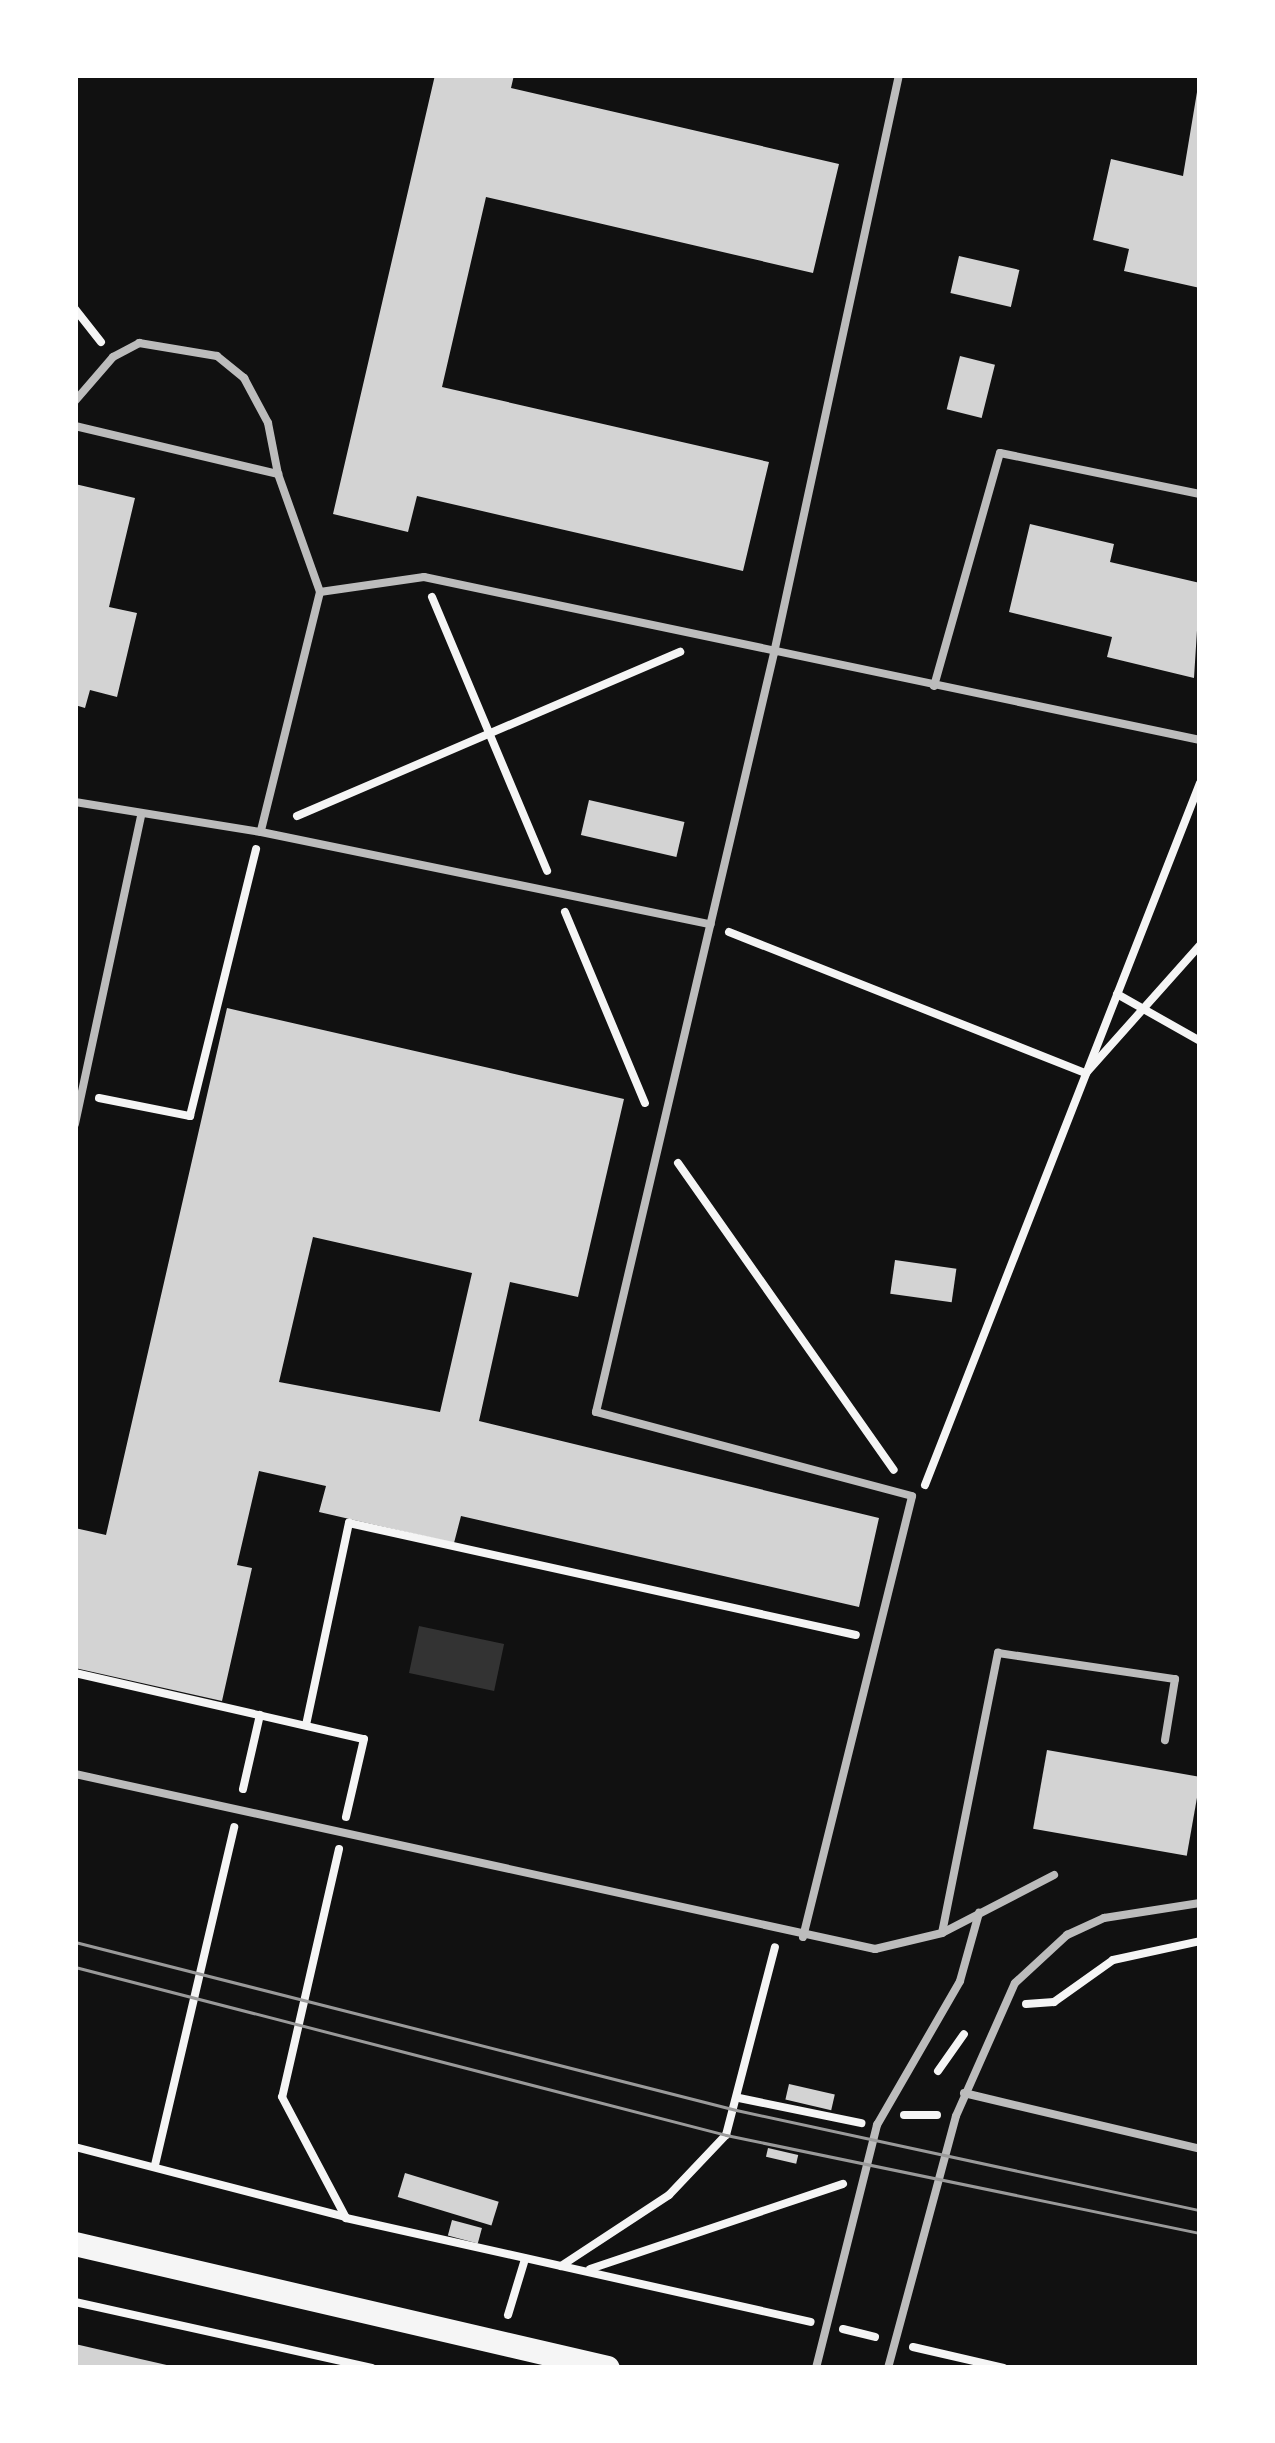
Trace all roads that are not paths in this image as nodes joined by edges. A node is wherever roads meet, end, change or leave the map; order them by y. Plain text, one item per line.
1 (898, 75) edge
2 (75, 401) edge
3 (75, 426) edge
4 (278, 474) junction
5 (1200, 494) edge
6 (320, 592) junction
7 (774, 653) junction
8 (934, 686) junction
9 (1200, 740) edge
10 (75, 802) edge
11 (141, 816) junction
12 (260, 832) junction
13 (711, 924) junction
14 (75, 1124) edge
15 (1165, 1740) dead end
16 (75, 1774) edge
17 (1054, 1875) dead end
18 (1200, 1903) edge
19 (979, 1913) junction
20 (942, 1933) junction
21 (803, 1937) junction
22 (964, 2093) junction
23 (1200, 2149) edge
24 (75, 2244) edge
25 (608, 2368) edge
26 (816, 2368) edge
27 (888, 2368) edge

1 - 7 lane
2 - 4 lane
3 - 4 lane
4 - 6 lane
5 - 8 lane
6 - 7 lane
6 - 12 lane
7 - 8 lane
7 - 13 lane
8 - 9 lane
10 - 11 lane
11 - 12 lane
11 - 14 lane
12 - 13 lane
13 - 21 lane
15 - 20 lane
16 - 21 lane
17 - 19 lane
18 - 22 lane
19 - 20 lane
19 - 26 lane
20 - 21 lane
22 - 23 lane
22 - 27 lane
24 - 25 main road

